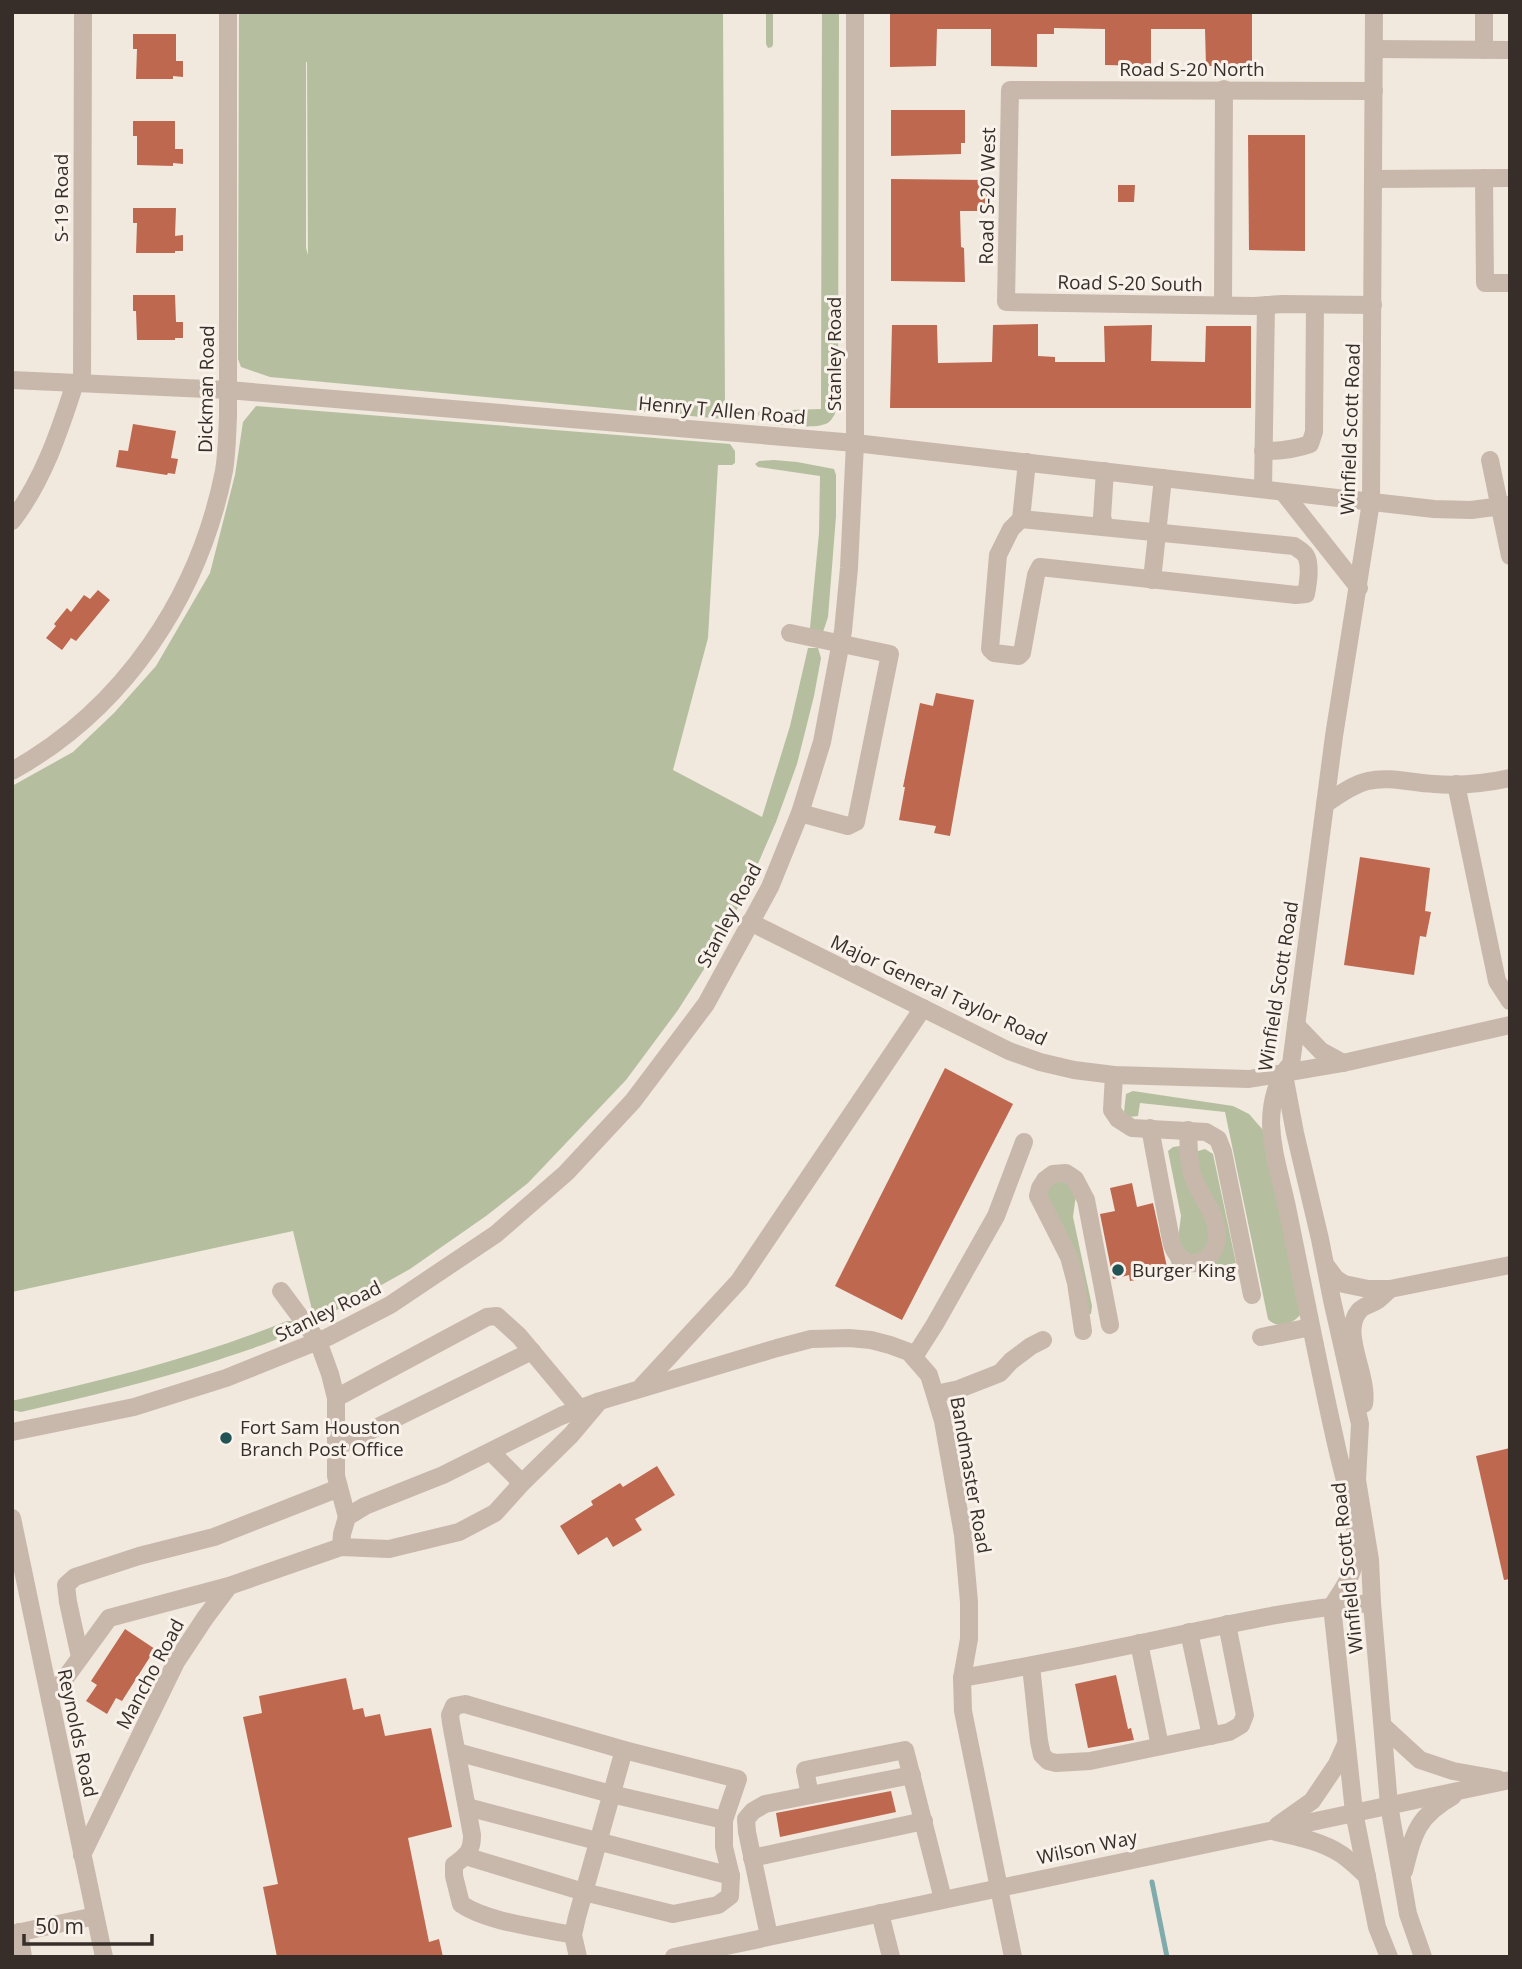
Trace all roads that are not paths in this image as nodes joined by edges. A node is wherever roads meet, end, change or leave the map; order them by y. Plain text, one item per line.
1 (83, 12) edge
2 (228, 12) edge
3 (855, 12) edge
4 (1374, 12) edge
5 (1484, 12) edge
6 (1374, 49) junction
7 (1484, 50) junction
8 (1510, 50) edge
9 (1224, 89) junction
10 (1010, 90) joint
11 (1374, 91) junction
12 (1484, 178) junction
13 (1510, 178) edge
14 (1374, 179) junction
15 (1510, 283) edge
16 (1006, 302) joint
17 (1223, 305) junction
18 (1315, 305) junction
19 (1373, 305) junction
20 (1260, 306) junction
21 (12, 380) edge
22 (78, 383) junction
23 (228, 390) junction
24 (855, 443) junction
25 (1264, 451) junction
26 (1490, 460) dead end
27 (1027, 462) junction
28 (1105, 471) junction
29 (1163, 478) junction
30 (1263, 489) junction
31 (1283, 492) junction
32 (1371, 502) junction
33 (1504, 506) edge
34 (1021, 519) junction
35 (12, 521) edge
36 (1105, 527) junction
37 (1156, 532) junction
38 (1510, 556) edge
39 (1152, 580) junction
40 (1359, 588) junction
41 (790, 634) dead end
42 (839, 644) junction
43 (12, 771) edge
44 (1509, 781) edge
45 (1456, 784) junction
46 (1325, 804) junction
47 (800, 813) junction
48 (750, 922) junction
49 (1510, 1001) edge
50 (923, 1008) junction
51 (1296, 1025) junction
52 (1510, 1025) edge
53 (1343, 1063) junction
54 (1283, 1072) junction
55 (1114, 1075) junction
56 (1150, 1129) junction
57 (1188, 1130) junction
58 (1024, 1142) dead end
59 (1325, 1264) junction
60 (1510, 1265) edge
61 (1390, 1289) junction
62 (281, 1291) dead end
63 (1252, 1295) dead end
64 (1110, 1325) dead end
65 (1311, 1327) junction
66 (1083, 1331) dead end
67 (1261, 1337) dead end
68 (1043, 1340) dead end
69 (318, 1341) junction
70 (532, 1351) junction
71 (914, 1357) junction
72 (640, 1388) junction
73 (936, 1394) junction
74 (336, 1398) junction
75 (600, 1401) junction
76 (580, 1409) junction
77 (1360, 1424) junction
78 (12, 1432) edge
79 (335, 1448) junction
80 (491, 1452) junction
81 (522, 1483) junction
82 (339, 1488) junction
83 (347, 1517) junction
84 (12, 1518) edge
85 (341, 1547) junction
86 (229, 1586) junction
87 (1372, 1603) junction
88 (1332, 1606) junction
89 (1227, 1624) junction
90 (1189, 1632) junction
91 (1139, 1643) junction
92 (80, 1657) junction
93 (1031, 1666) junction
94 (962, 1678) junction
95 (50, 1699) junction
96 (1384, 1727) junction
97 (1211, 1736) junction
98 (1346, 1744) junction
99 (1160, 1746) junction
100 (624, 1750) junction
101 (457, 1752) junction
102 (912, 1775) junction
103 (1509, 1780) edge
104 (1463, 1790) junction
105 (611, 1794) junction
106 (810, 1795) junction
107 (1390, 1805) junction
108 (467, 1807) junction
109 (1354, 1812) junction
110 (724, 1820) junction
111 (924, 1821) junction
112 (1269, 1831) junction
113 (598, 1841) junction
114 (82, 1855) junction
115 (465, 1856) junction
116 (752, 1858) junction
117 (731, 1876) junction
118 (1367, 1876) junction
119 (1402, 1878) junction
120 (998, 1887) junction
121 (584, 1892) junction
122 (943, 1899) junction
123 (880, 1913) junction
124 (94, 1916) junction
125 (16, 1933) edge
126 (573, 1935) junction
127 (769, 1936) junction
128 (23, 1957) edge
129 (104, 1957) edge
130 (578, 1957) edge
131 (674, 1957) edge
132 (891, 1957) edge
133 (1013, 1957) edge
134 (1389, 1957) edge
135 (1423, 1957) edge

1 - 22 street, S-19 Road
2 - 23 street, Dickman Road
3 - 24 street, Stanley Road
4 - 6 street, Winfield Scott Road
5 - 7 street
6 - 7 street
6 - 11 street, Winfield Scott Road
7 - 8 street
9 - 10 street, Road S-20 North
9 - 11 street, Road S-20 North
9 - 17 street
10 - 16 street, Road S-20 West
11 - 14 street, Winfield Scott Road
12 - 13 street
12 - 14 street
12 - 15 street
14 - 19 street, Winfield Scott Road
16 - 17 street, Road S-20 South
17 - 20 street, Road S-20 South
18 - 19 street, Road S-20 South
18 - 20 street, Road S-20 South
18 - 25 street
19 - 32 street, Winfield Scott Road
20 - 25 street
21 - 22 street, Henry T Allen Road
22 - 23 street, Henry T Allen Road
22 - 35 street, S-19 Road
23 - 24 street, Henry T Allen Road
23 - 43 street, Dickman Road
24 - 27 street, Henry T Allen Road
24 - 42 street, Stanley Road
25 - 30 street
26 - 33 street
27 - 28 street, Henry T Allen Road
27 - 34 street
28 - 29 street, Henry T Allen Road
28 - 36 street
29 - 30 street, Henry T Allen Road
29 - 37 street
30 - 31 street, Henry T Allen Road
31 - 32 street, Henry T Allen Road
31 - 40 street
32 - 33 street, Henry T Allen Road
32 - 40 street, Winfield Scott Road
33 - 38 street
34 - 36 street
34 - 39 street
36 - 37 street
37 - 39 street
37 - 39 street
40 - 46 street, Winfield Scott Road
41 - 42 street
42 - 47 street, Stanley Road
42 - 47 street
44 - 45 street
45 - 46 street
45 - 49 street
46 - 51 street, Winfield Scott Road
47 - 48 street, Stanley Road
48 - 50 street, Major General Taylor Road
48 - 69 street, Stanley Road
50 - 55 street, Major General Taylor Road
50 - 72 street
51 - 53 street
51 - 54 street, Winfield Scott Road
52 - 53 street, Major General Taylor Road
53 - 54 street, Major General Taylor Road
54 - 55 street, Major General Taylor Road
54 - 59 street, Winfield Scott Road
54 - 65 street
55 - 56 street
56 - 57 street
56 - 57 street
57 - 63 street
58 - 71 street
59 - 61 street
59 - 77 street, Winfield Scott Road
60 - 61 street
61 - 77 street
62 - 69 street
64 - 66 street
65 - 67 street
65 - 88 street
68 - 73 street
69 - 74 street
69 - 78 street, Stanley Road
70 - 74 street
70 - 76 street
70 - 79 street
71 - 72 street
71 - 73 street, Bandmaster Road
72 - 75 street
73 - 94 street, Bandmaster Road
74 - 79 street
75 - 76 street
75 - 81 street
76 - 80 street
77 - 87 street, Winfield Scott Road
79 - 82 street
80 - 81 street
80 - 83 street
81 - 85 street
82 - 83 street
82 - 92 street
83 - 85 street
84 - 95 street, Reynolds Road
85 - 86 street
86 - 92 street
86 - 114 street, Mancho Road
87 - 88 street
87 - 96 street, Winfield Scott Road
88 - 89 street
88 - 98 street, Winfield Scott Road
89 - 90 street
89 - 97 street
90 - 91 street
90 - 97 street
91 - 93 street
91 - 99 street
92 - 95 street
93 - 94 street
93 - 99 street
94 - 120 street, Bandmaster Road
95 - 114 street, Reynolds Road
96 - 103 street
96 - 107 street, Winfield Scott Road
97 - 99 street
98 - 109 street, Winfield Scott Road
98 - 112 street
100 - 101 street
100 - 105 street
100 - 110 street
101 - 105 street
101 - 108 street
102 - 106 street
102 - 106 street
102 - 111 street
103 - 104 street, Wilson Way
104 - 107 street, Wilson Way
104 - 119 street
105 - 110 street
105 - 113 street
106 - 116 street
107 - 109 street, Wilson Way
107 - 119 street, Winfield Scott Road
108 - 113 street
108 - 115 street
109 - 112 street, Wilson Way
109 - 118 street, Winfield Scott Road
110 - 117 street
111 - 116 street
111 - 122 street
112 - 118 street
112 - 120 street, Wilson Way
113 - 117 street
113 - 121 street
114 - 124 street, Reynolds Road
115 - 121 street
115 - 126 street
116 - 127 street
117 - 121 street
118 - 134 street, Winfield Scott Road
119 - 135 street, Winfield Scott Road
120 - 122 street, Wilson Way
120 - 133 street, Bandmaster Road
121 - 126 street
122 - 123 street, Wilson Way
123 - 127 street, Wilson Way
123 - 132 street
124 - 125 street
124 - 129 street, Reynolds Road
125 - 128 street
126 - 130 street
127 - 131 street, Wilson Way

